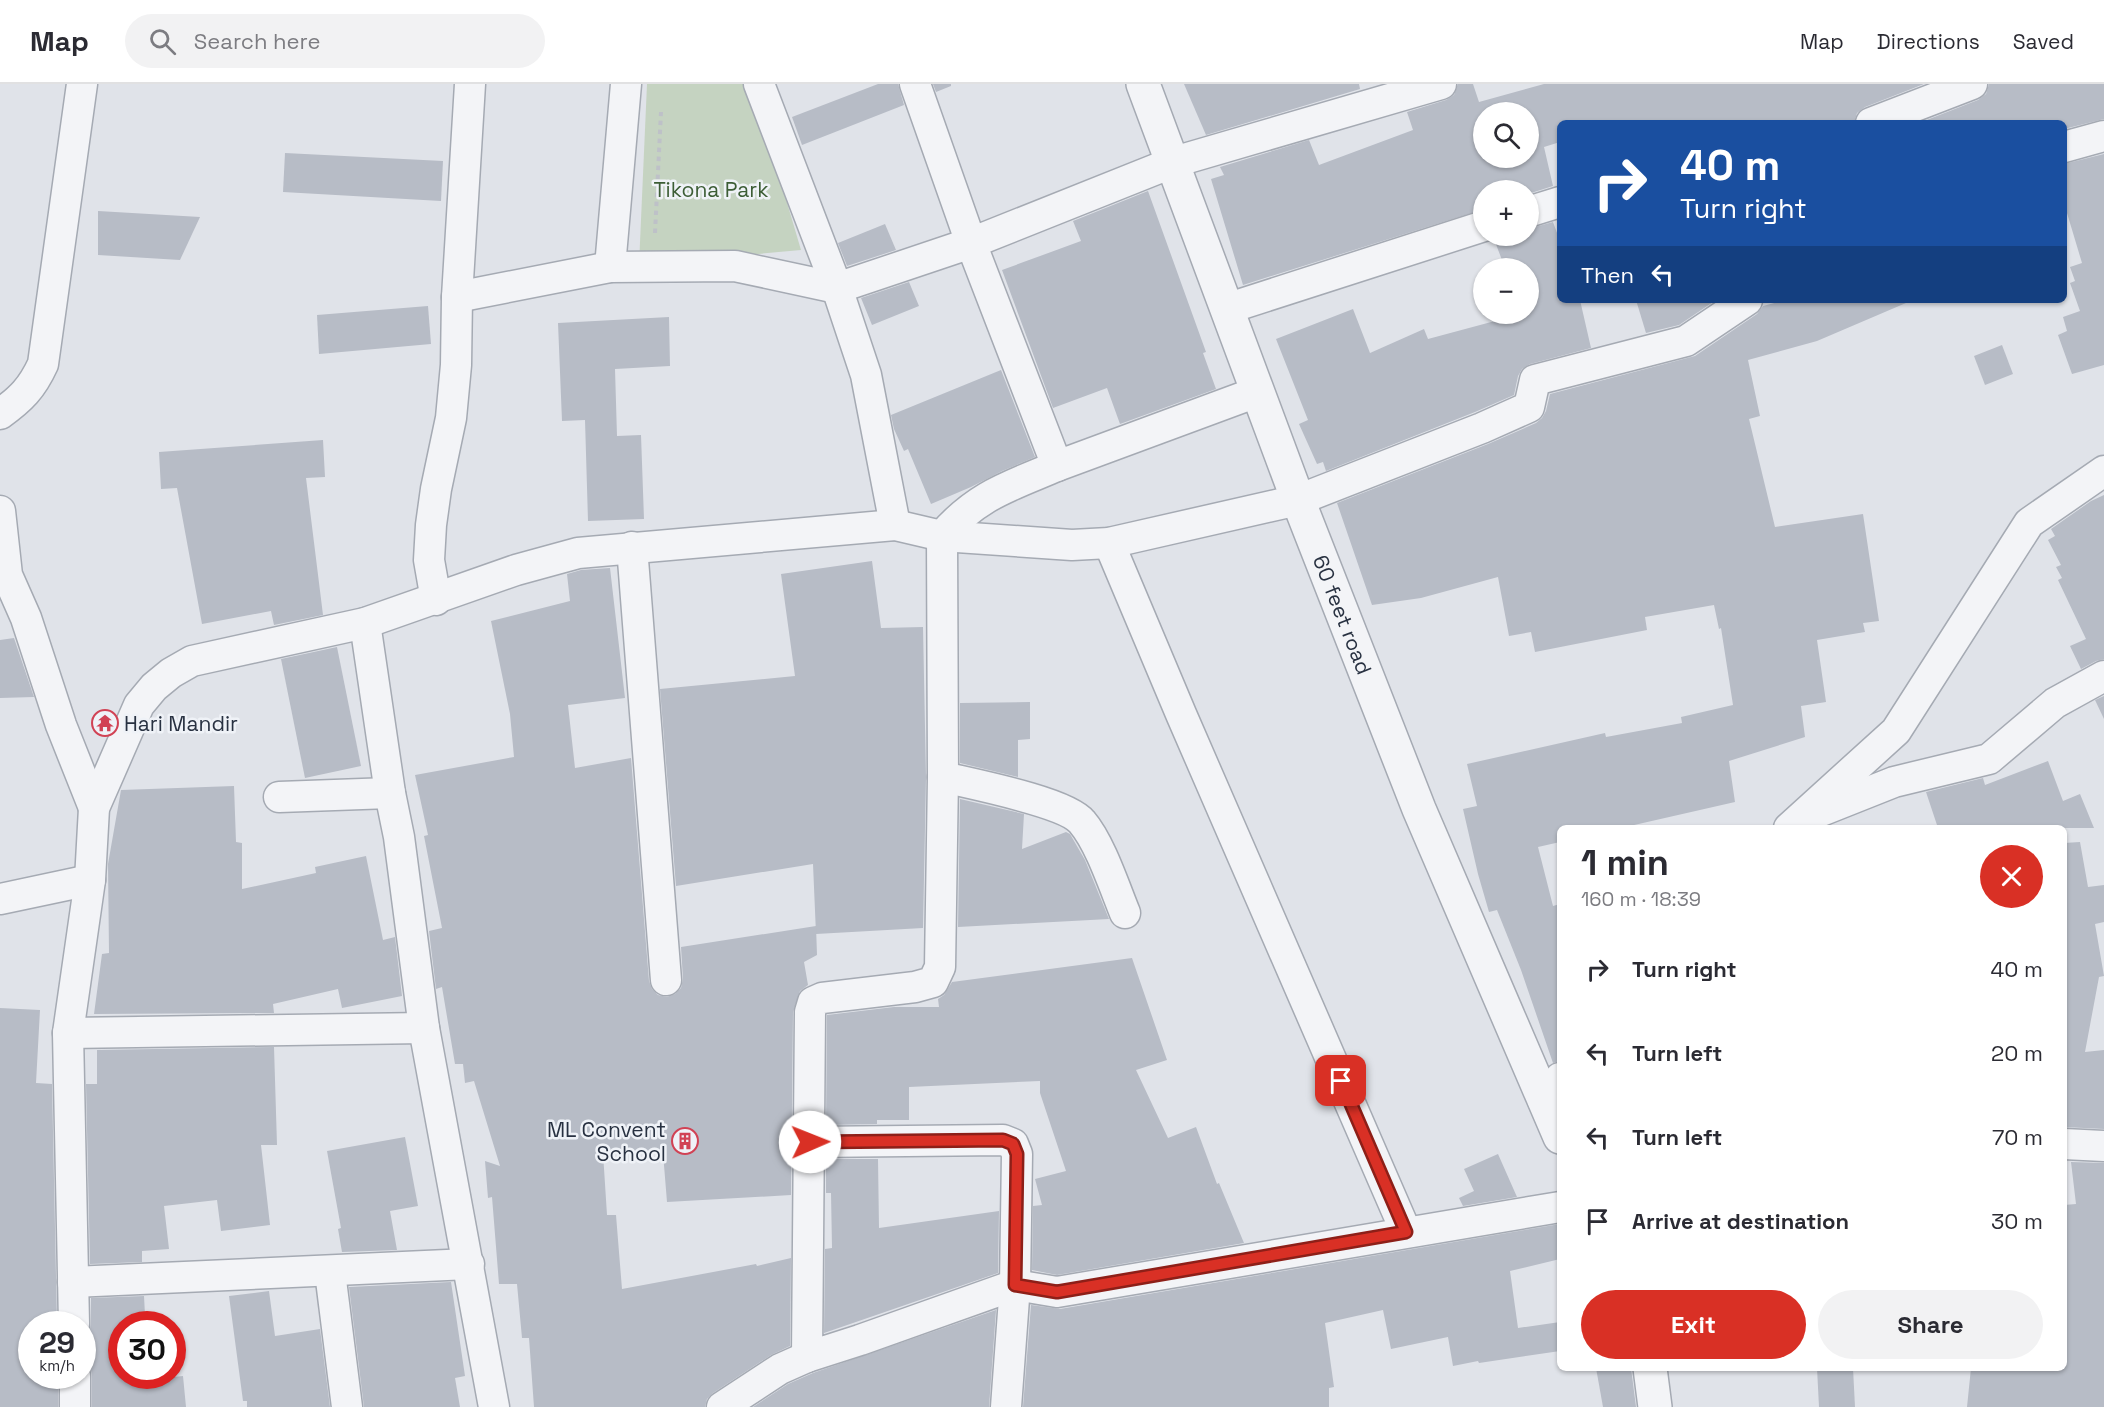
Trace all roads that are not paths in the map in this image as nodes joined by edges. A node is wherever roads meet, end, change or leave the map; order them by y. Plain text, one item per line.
1 (82, 84) edge
2 (470, 84) edge
3 (626, 84) edge
4 (759, 84) edge
5 (915, 84) edge
6 (1143, 84) edge
7 (1441, 84) edge
8 (1971, 84) edge
9 (1879, 120) edge
10 (2104, 136) edge
11 (2067, 146) edge
12 (1174, 162) junction
13 (1557, 203) edge
14 (1539, 209) edge
15 (1473, 230) edge
16 (971, 243) junction
17 (610, 267) junction
18 (837, 288) junction
19 (456, 297) junction
20 (1743, 303) edge
21 (1226, 309) junction
22 (1257, 392) junction
23 (0, 414) edge
24 (1057, 466) junction
25 (2104, 471) edge
26 (1298, 500) junction
27 (0, 511) edge
28 (895, 525) junction
29 (942, 536) junction
30 (1109, 543) junction
31 (632, 547) junction
32 (436, 600) junction
33 (365, 623) junction
34 (2104, 676) edge
35 (943, 777) junction
36 (390, 794) junction
37 (279, 796) dead end
38 (94, 808) junction
39 (1795, 825) edge
40 (1796, 825) edge
41 (90, 880) junction
42 (0, 899) edge
43 (1125, 912) dead end
44 (666, 980) dead end
45 (424, 1028) junction
46 (68, 1033) junction
47 (1551, 1089) edge
48 (1557, 1121) edge
49 (810, 1142) junction
50 (2067, 1144) edge
51 (2104, 1146) edge
52 (1557, 1207) edge
53 (1406, 1232) junction
54 (469, 1264) junction
55 (330, 1272) junction
56 (73, 1282) junction
57 (1015, 1285) junction
58 (74, 1311) edge
59 (807, 1357) junction
60 (1650, 1371) edge
61 (75, 1389) edge
62 (75, 1407) edge
63 (347, 1407) edge
64 (494, 1407) edge
65 (722, 1407) edge
66 (1006, 1407) edge
67 (1655, 1407) edge

1 - 23 street
2 - 19 street
3 - 17 street
4 - 18 street
5 - 16 street
6 - 12 street, 60 feet road
7 - 12 street
8 - 9 street
10 - 11 street
12 - 16 street
12 - 21 street, 60 feet road
13 - 14 street
15 - 21 street
16 - 18 street
16 - 24 street
17 - 18 street
17 - 19 street
18 - 28 street
19 - 32 street
20 - 26 street
21 - 22 street, 60 feet road
22 - 24 street
22 - 26 street, 60 feet road
24 - 29 street
25 - 39 street
26 - 30 street
26 - 47 street, 60 feet road
27 - 38 street
28 - 29 street
28 - 31 street
29 - 30 street
29 - 35 street
30 - 53 street
31 - 32 street
31 - 44 street
32 - 33 street
33 - 36 street
33 - 38 street
34 - 40 street
35 - 43 street
35 - 49 street
36 - 37 street
36 - 45 street
38 - 41 street
41 - 42 street
41 - 46 street
45 - 46 street
45 - 54 street
46 - 56 street
47 - 48 street, 60 feet road
49 - 57 street
49 - 59 street
50 - 51 street
52 - 53 street
53 - 57 street
54 - 55 street
54 - 64 street
55 - 56 street
55 - 63 street
56 - 58 street
57 - 59 street
57 - 66 street
59 - 65 street
60 - 67 street
61 - 62 street

